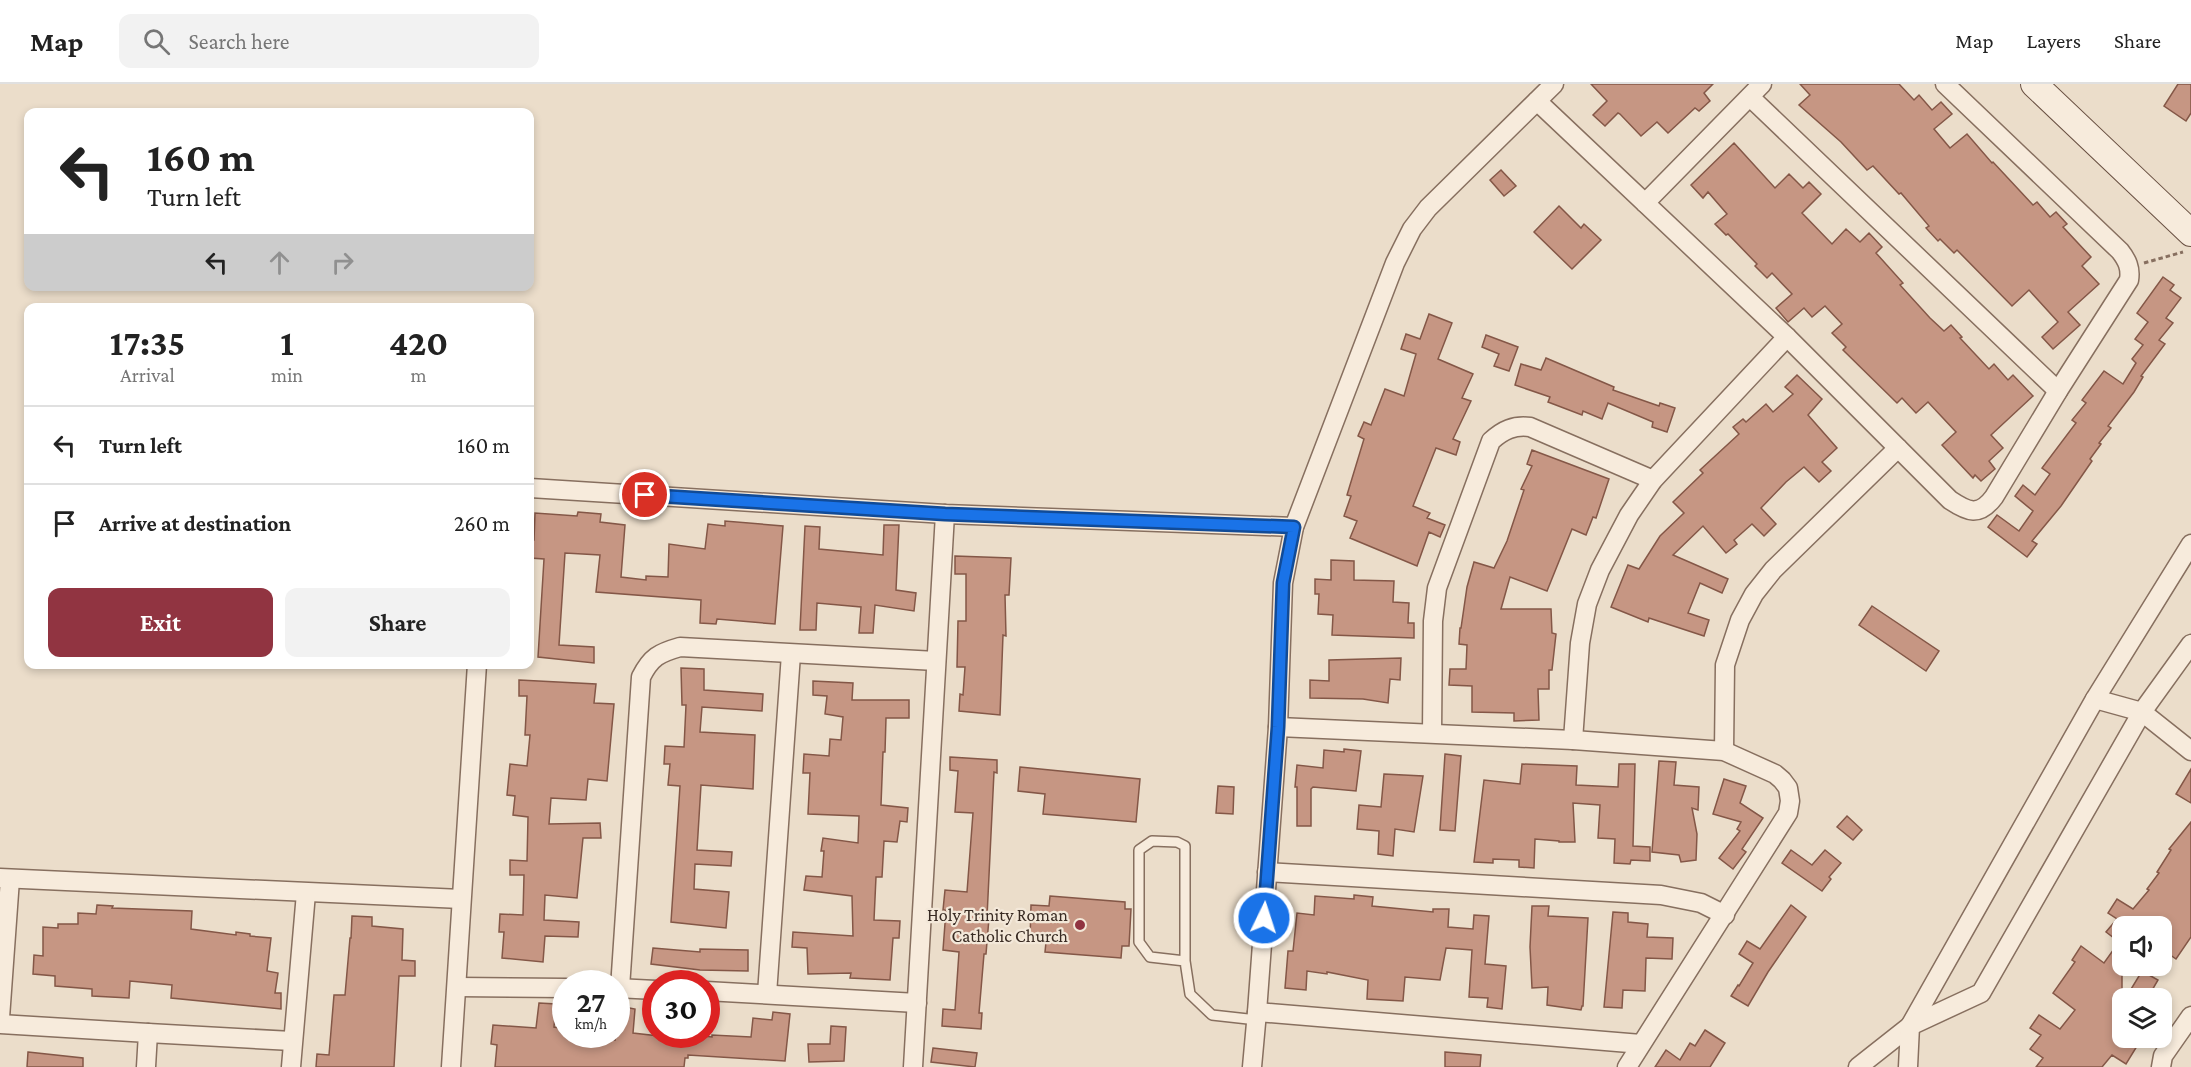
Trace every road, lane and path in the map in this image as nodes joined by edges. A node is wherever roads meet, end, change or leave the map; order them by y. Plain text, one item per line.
1 (1554, 84) edge
2 (1946, 84) edge
3 (2034, 84) edge
4 (1756, 91) edge
5 (1537, 101) junction
6 (1645, 203) junction
7 (2191, 233) edge
8 (2191, 250) edge
9 (2130, 267) junction
10 (1787, 337) junction
11 (2058, 391) junction
12 (1898, 448) junction
13 (1653, 480) junction
14 (534, 488) edge
15 (945, 514) junction
16 (1294, 527) junction
17 (2191, 544) edge
18 (2191, 644) edge
19 (790, 654) junction
20 (936, 661) junction
21 (477, 669) edge
22 (2095, 699) junction
23 (2142, 712) junction
24 (1278, 727) junction
25 (1432, 733) junction
26 (1573, 740) junction
27 (1724, 751) junction
28 (2191, 751) edge
29 (1267, 872) junction
30 (5, 878) edge
31 (306, 893) junction
32 (461, 898) junction
33 (1725, 915) junction
34 (1185, 961) junction
35 (619, 970) edge
36 (457, 987) junction
37 (552, 988) edge
38 (720, 992) edge
39 (767, 994) junction
40 (916, 1003) junction
41 (1257, 1016) junction
42 (2191, 1016) edge
43 (0, 1018) edge
44 (0, 1024) edge
45 (1910, 1026) junction
46 (148, 1033) junction
47 (292, 1041) junction
48 (1641, 1044) junction
49 (146, 1067) edge
50 (291, 1067) edge
51 (451, 1067) edge
52 (913, 1067) edge
53 (1252, 1067) edge
54 (1627, 1067) edge
55 (1858, 1067) edge
56 (1908, 1067) edge
57 (2161, 1067) edge

1 - 5 street
2 - 9 street
3 - 7 street
4 - 6 street
4 - 11 street
5 - 6 street
5 - 16 street
6 - 10 street
8 - 9 path
9 - 11 street
10 - 12 street
10 - 13 street
11 - 12 street
12 - 27 street
13 - 25 street
13 - 26 street
14 - 15 street
15 - 16 street
15 - 20 street
16 - 24 street
17 - 22 street
18 - 23 street
19 - 20 street
19 - 35 street
19 - 39 street
20 - 40 street
21 - 32 street
22 - 23 street
22 - 45 street
23 - 28 street
23 - 45 street
24 - 25 street
24 - 29 street
25 - 26 street
26 - 27 street
27 - 33 street
29 - 33 street
29 - 41 street
30 - 31 street
30 - 43 street
31 - 32 street
31 - 47 street
32 - 36 street
33 - 48 street
34 - 34 lane
34 - 41 lane
36 - 37 street
36 - 51 street
38 - 39 street
39 - 40 street
40 - 52 street
41 - 48 street
41 - 53 street
42 - 57 street
44 - 46 street
45 - 55 street
45 - 56 street
46 - 47 street
46 - 49 street
47 - 50 street
48 - 54 street

